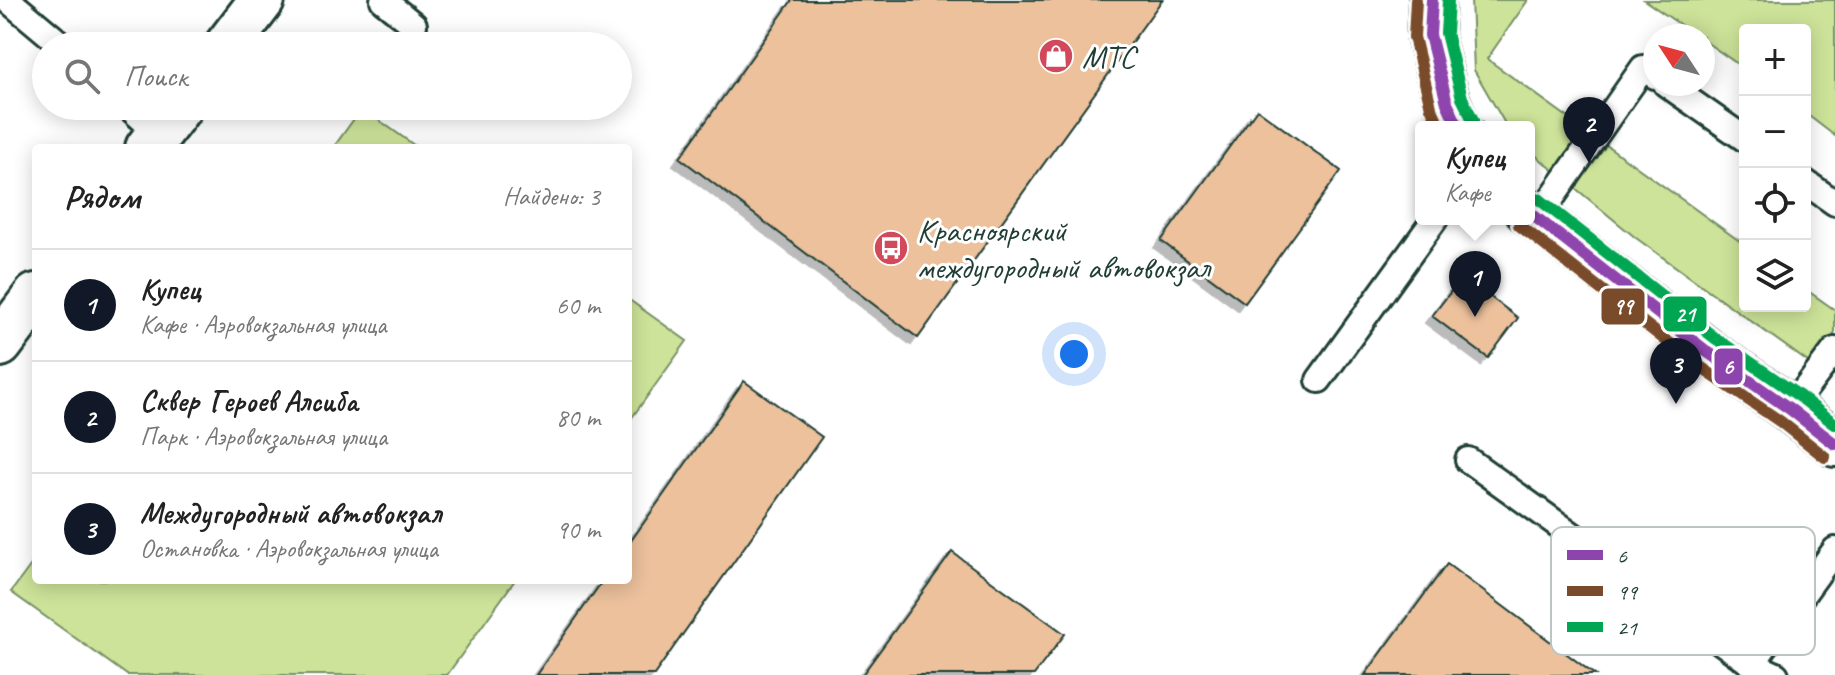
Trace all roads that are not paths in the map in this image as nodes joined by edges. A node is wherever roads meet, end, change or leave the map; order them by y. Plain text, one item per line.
1 (262, 0) edge
2 (383, 0) edge
3 (1432, 0) edge
4 (10, 1) edge
5 (414, 25) dead end
6 (47, 32) edge
7 (238, 32) edge
8 (1643, 79) edge
9 (1683, 96) edge
10 (1455, 121) edge
11 (1739, 135) edge
12 (1811, 186) edge
13 (1835, 203) edge
14 (1535, 214) edge
15 (1535, 218) edge
16 (1431, 225) edge
17 (32, 301) edge
18 (0, 344) edge
19 (1835, 350) edge
20 (1319, 380) dead end
21 (1790, 409) junction
22 (1835, 444) edge
23 (1468, 460) dead end
24 (1561, 527) edge
25 (1835, 550) edge
26 (1815, 577) edge
27 (1739, 655) edge
28 (1759, 655) edge
29 (1752, 664) junction
30 (1776, 675) edge

1 - 7 street
2 - 5 lane
3 - 10 street
4 - 6 lane
8 - 14 lane
9 - 11 lane
12 - 13 lane
15 - 21 street
16 - 20 lane
17 - 18 street
19 - 21 lane
21 - 22 street
23 - 24 lane
25 - 26 lane
27 - 29 lane
28 - 29 lane
29 - 30 lane

